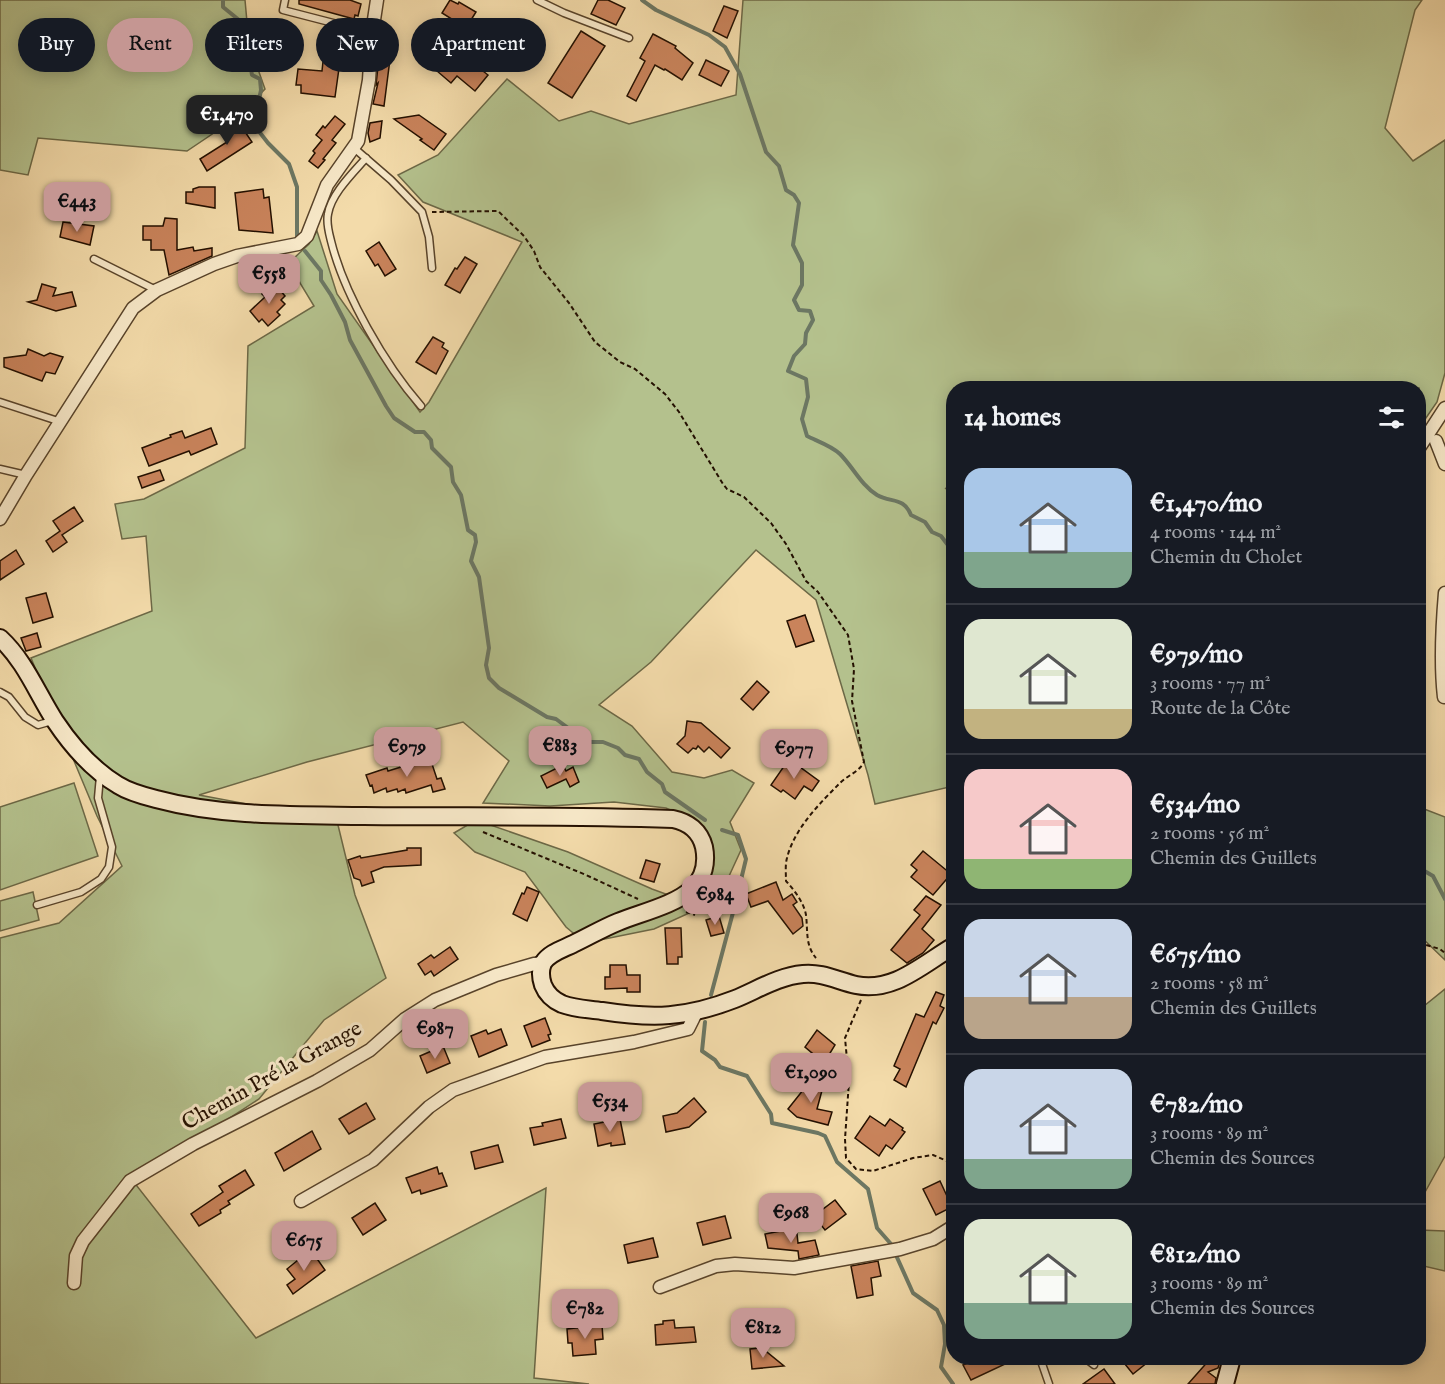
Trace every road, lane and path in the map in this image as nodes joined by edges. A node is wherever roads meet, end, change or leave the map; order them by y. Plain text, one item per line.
1 (285, 0) edge
2 (377, 0) edge
3 (537, 0) edge
4 (374, 18) edge
5 (316, 19) edge
6 (629, 38) dead end
7 (368, 72) edge
8 (354, 148) junction
9 (366, 158) junction
10 (422, 212) junction
11 (94, 259) dead end
12 (432, 268) dead end
13 (157, 290) junction
14 (0, 402) edge
15 (420, 406) dead end
16 (1445, 408) edge
17 (61, 423) junction
18 (1436, 438) edge
19 (1445, 464) edge
20 (0, 469) edge
21 (26, 475) junction
22 (0, 519) edge
23 (1445, 593) edge
24 (0, 638) edge
25 (0, 692) edge
26 (1444, 697) edge
27 (55, 720) junction
28 (100, 772) junction
29 (480, 830) dead end
30 (37, 905) dead end
31 (655, 907) junction
32 (1426, 945) edge
33 (946, 951) edge
34 (1445, 953) edge
35 (543, 963) junction
36 (827, 975) junction
37 (867, 986) junction
38 (696, 1012) junction
39 (946, 1161) edge
40 (301, 1202) dead end
41 (946, 1231) edge
42 (74, 1283) dead end
43 (660, 1287) dead end
44 (1042, 1365) edge
45 (1230, 1365) edge
46 (1049, 1384) edge
47 (1225, 1384) edge

1 - 5 lane
2 - 4 street
3 - 6 lane
7 - 8 street
8 - 9 lane
8 - 13 street
9 - 10 lane
9 - 15 lane
10 - 12 lane
10 - 36 path
11 - 13 lane
13 - 17 street
14 - 17 lane
16 - 18 street
17 - 21 street
18 - 19 street
20 - 21 lane
21 - 22 street
23 - 26 street
24 - 27 street
25 - 27 lane
27 - 28 street
28 - 30 lane
28 - 31 street
29 - 31 path
31 - 35 street
32 - 34 path
33 - 37 street
35 - 38 street
35 - 42 street, Chemin Pré la Grange
36 - 37 street
36 - 38 street
37 - 39 path
38 - 40 street
41 - 43 street
44 - 46 lane
45 - 47 street

